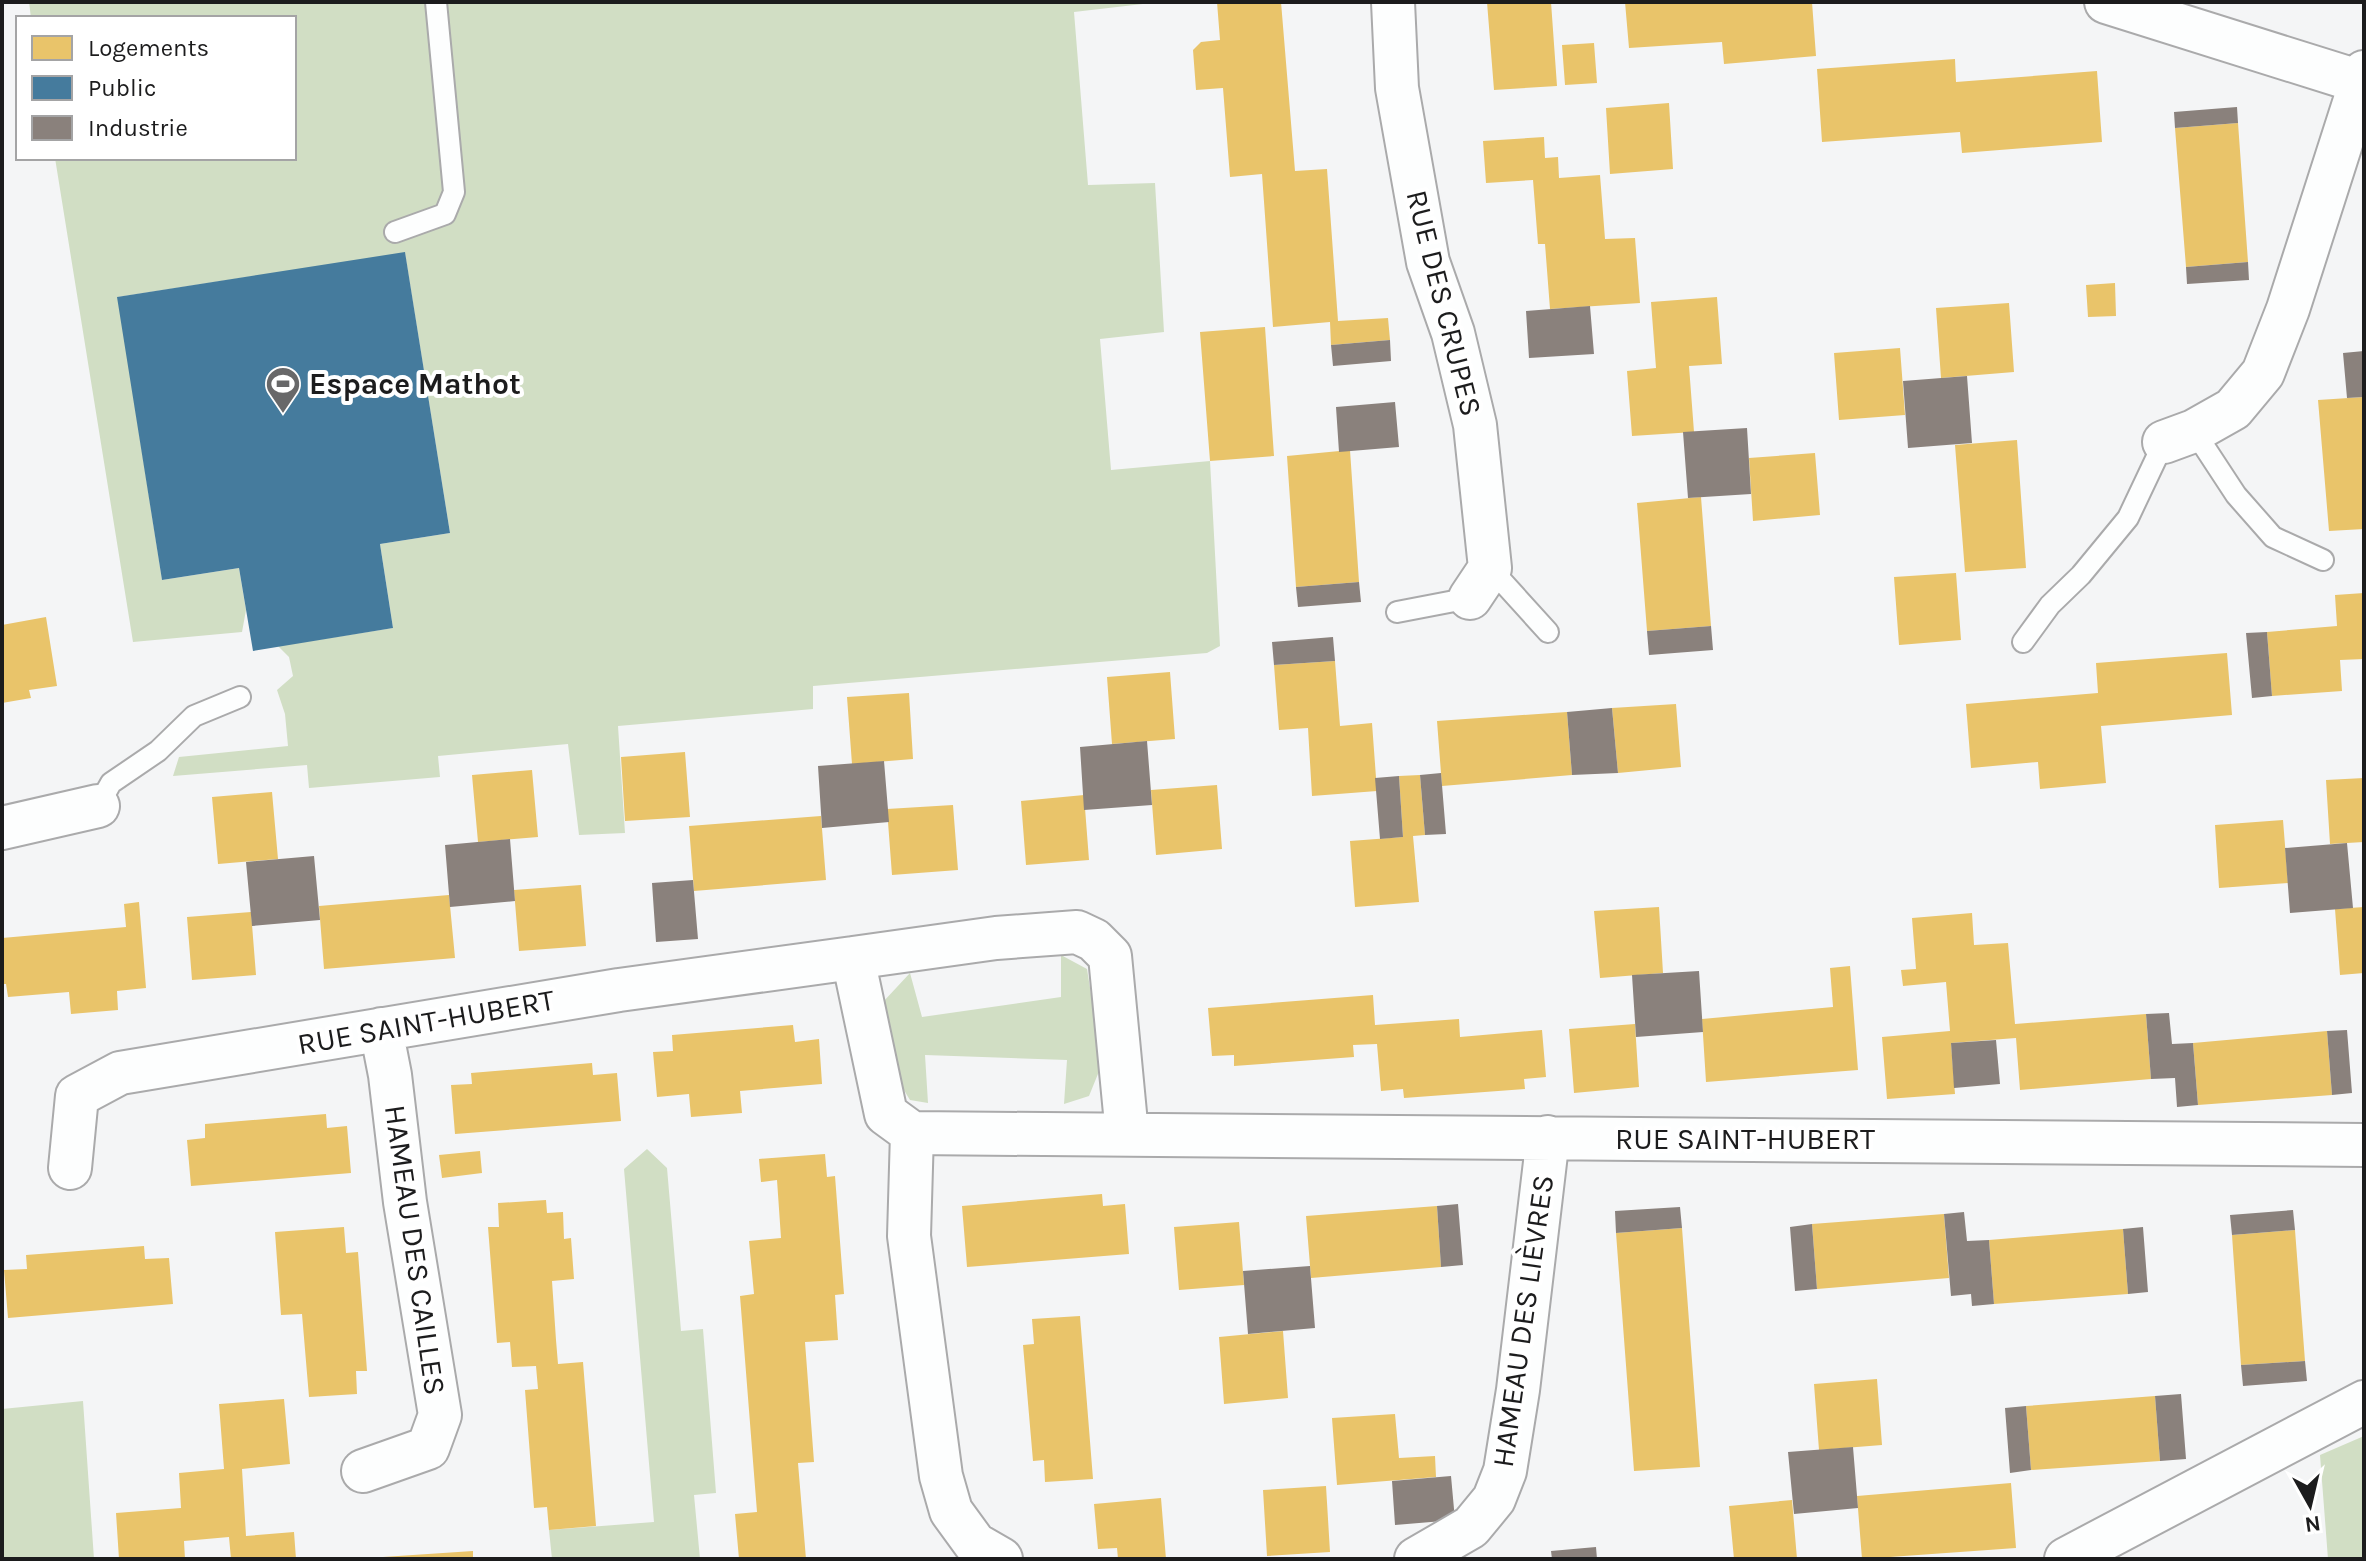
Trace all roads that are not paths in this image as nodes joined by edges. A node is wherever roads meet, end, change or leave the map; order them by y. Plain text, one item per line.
1 (436, 2) edge
2 (1393, 2) edge
3 (2106, 2) edge
4 (2363, 79) edge
5 (395, 232) dead end
6 (2179, 437) junction
7 (2323, 560) dead end
8 (1480, 583) junction
9 (1397, 612) dead end
10 (1548, 632) dead end
11 (2023, 642) dead end
12 (240, 697) dead end
13 (98, 806) joint
14 (2, 828) edge
15 (853, 958) junction
16 (381, 1029) junction
17 (912, 1133) junction
18 (1127, 1134) junction
19 (1548, 1137) junction
20 (2364, 1145) edge
21 (70, 1168) dead end
22 (2364, 1402) edge
23 (363, 1471) dead end
24 (1001, 1559) edge
25 (1416, 1559) edge
26 (2066, 1559) edge

1 - 5 lane
2 - 8 street, RUE DES CRUPES
3 - 4 street
4 - 6 street
6 - 7 lane
6 - 11 lane
8 - 9 lane
8 - 10 lane
12 - 13 lane
13 - 14 street
15 - 16 street, RUE SAINT-HUBERT
15 - 17 street
15 - 18 street, RUE SAINT-HUBERT
16 - 21 street, RUE SAINT-HUBERT
16 - 23 street, HAMEAU DES CAILLES
17 - 18 street, RUE SAINT-HUBERT
17 - 24 street
18 - 19 street, RUE SAINT-HUBERT
19 - 20 street, RUE SAINT-HUBERT
19 - 25 street, HAMEAU DES LIÈVRES
22 - 26 street

